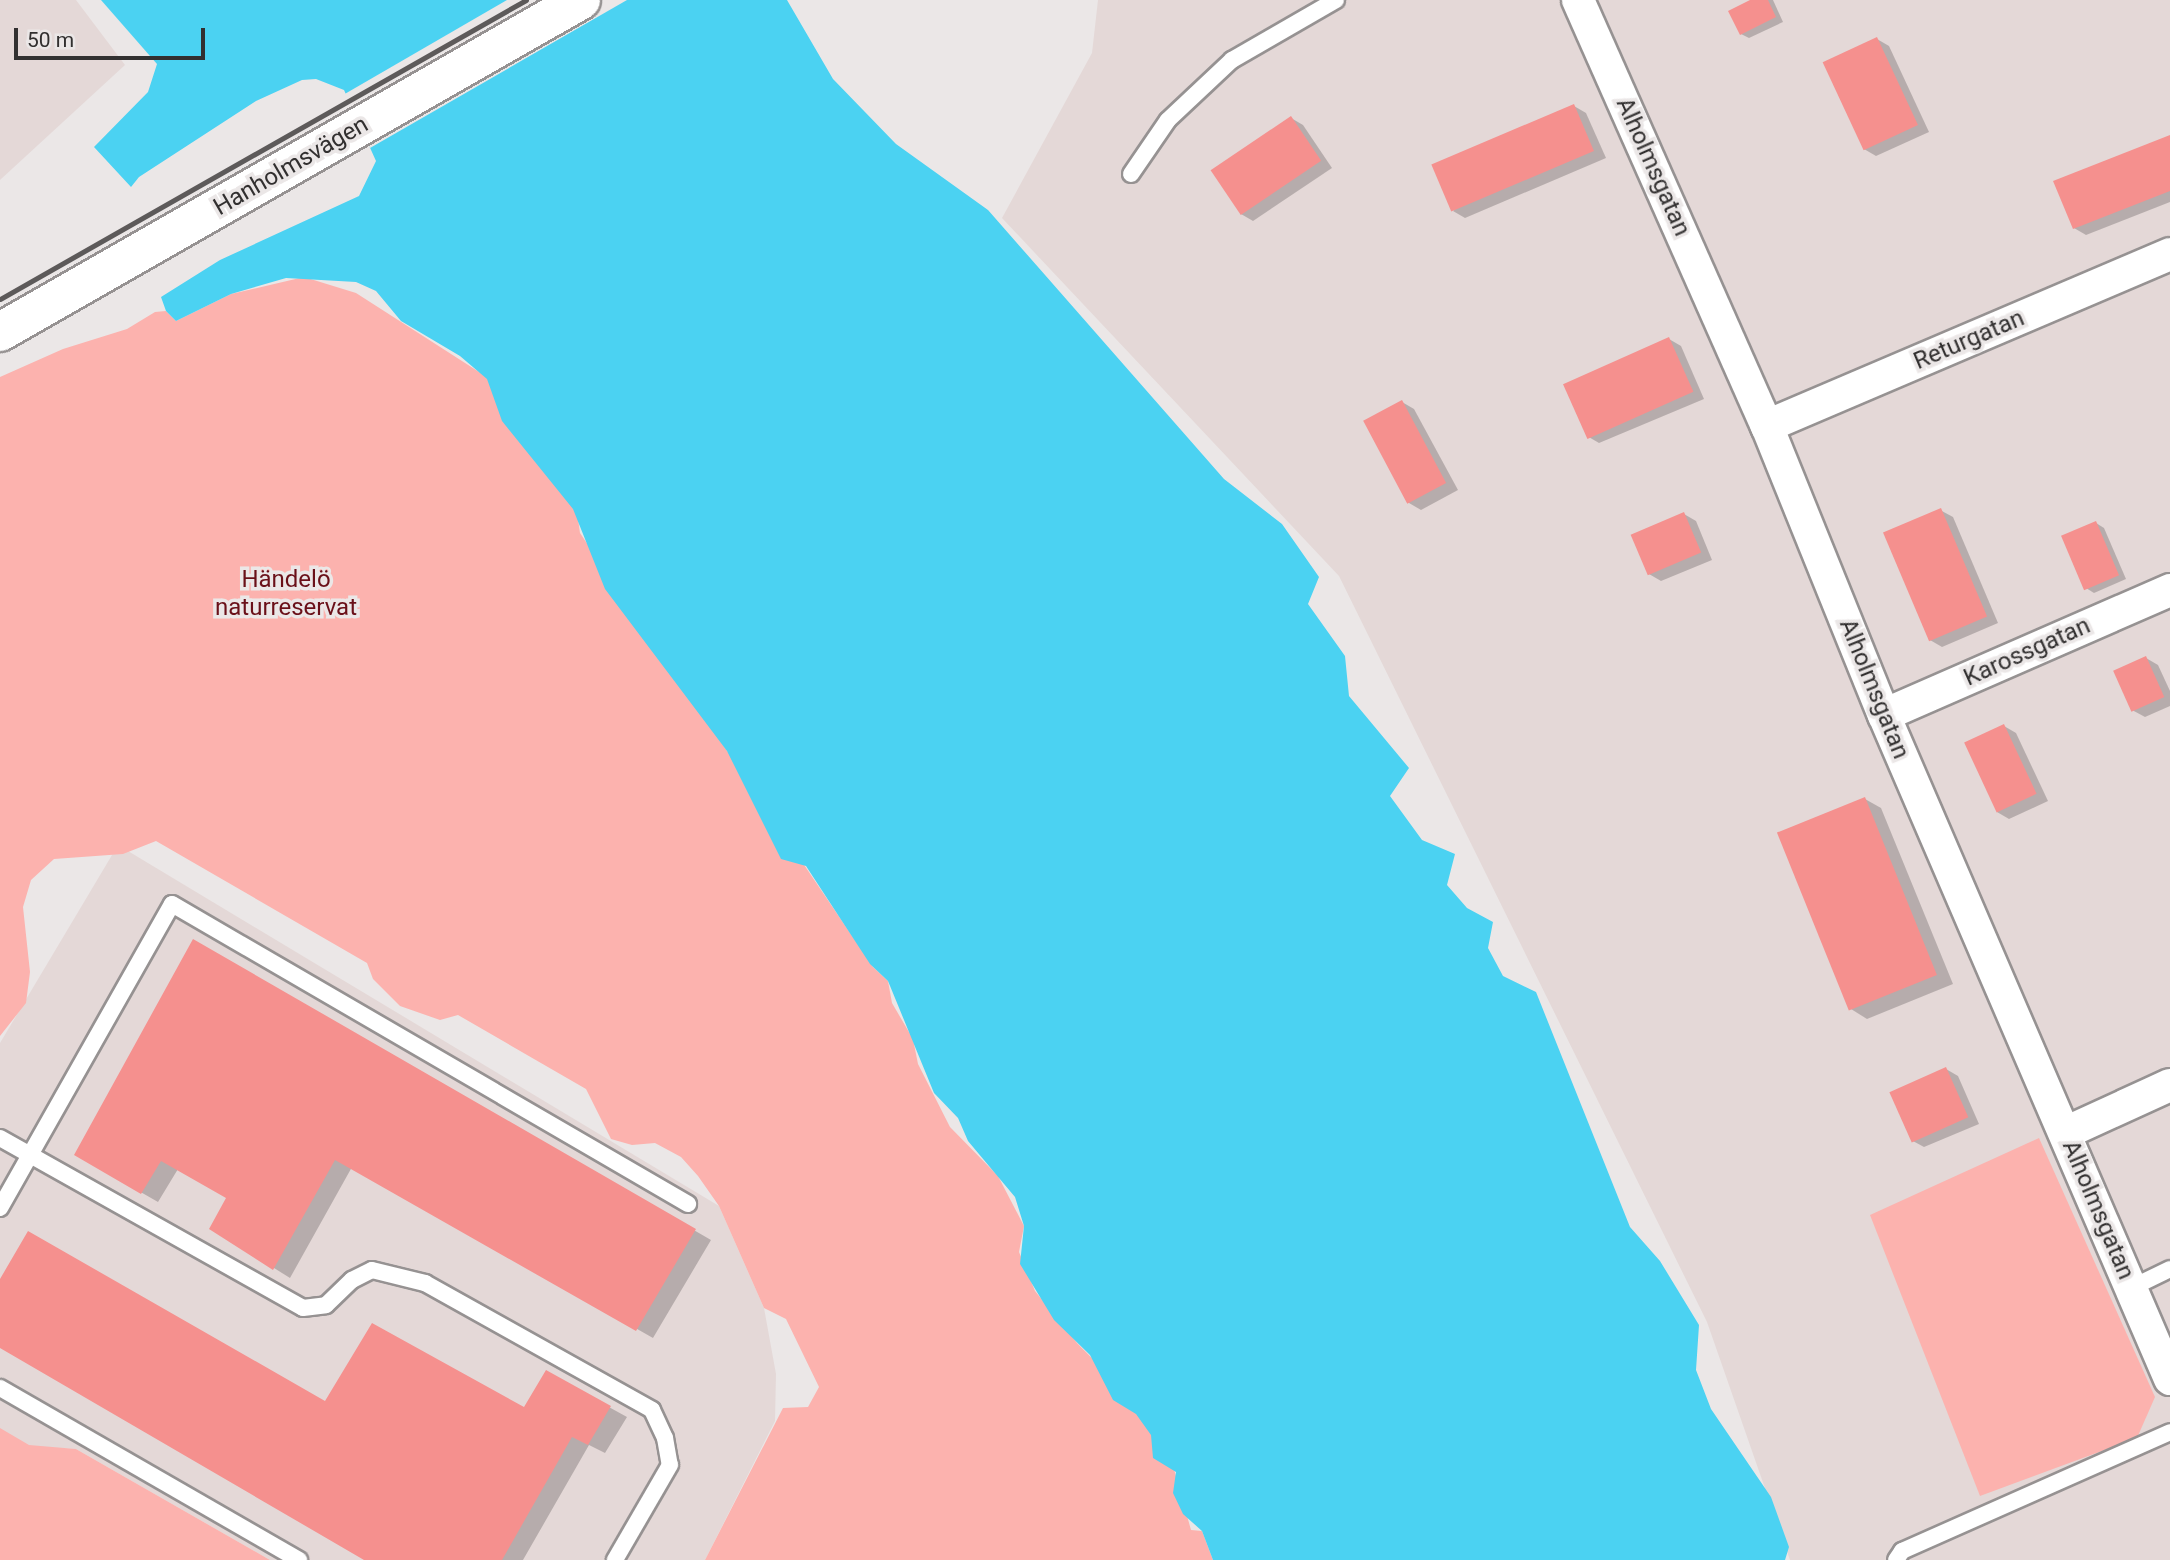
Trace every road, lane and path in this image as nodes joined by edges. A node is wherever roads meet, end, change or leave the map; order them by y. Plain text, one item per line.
1 (581, 0) edge
2 (1336, 0) edge
3 (1578, 0) edge
4 (1131, 174) dead end
5 (2170, 254) edge
6 (0, 332) edge
7 (1768, 426) junction
8 (2170, 590) edge
9 (1884, 715) junction
10 (2170, 1086) edge
11 (2065, 1133) junction
12 (0, 1138) edge
13 (30, 1156) junction
14 (688, 1203) dead end
15 (0, 1208) edge
16 (2170, 1269) edge
17 (2131, 1288) junction
18 (2170, 1379) edge
19 (0, 1388) edge
20 (2170, 1432) edge
21 (299, 1560) edge
22 (615, 1560) edge
23 (1896, 1560) edge

1 - 6 street, Hanholmsvägen
2 - 4 lane
3 - 7 street, Alholmsgatan
5 - 7 street, Returgatan
7 - 9 street, Alholmsgatan
8 - 9 street, Karossgatan
9 - 11 street, Alholmsgatan
10 - 11 street
11 - 17 street, Alholmsgatan
12 - 13 lane
13 - 14 lane
13 - 15 lane
13 - 22 lane
16 - 17 lane
17 - 18 street, Alholmsgatan
19 - 21 lane
20 - 23 lane

